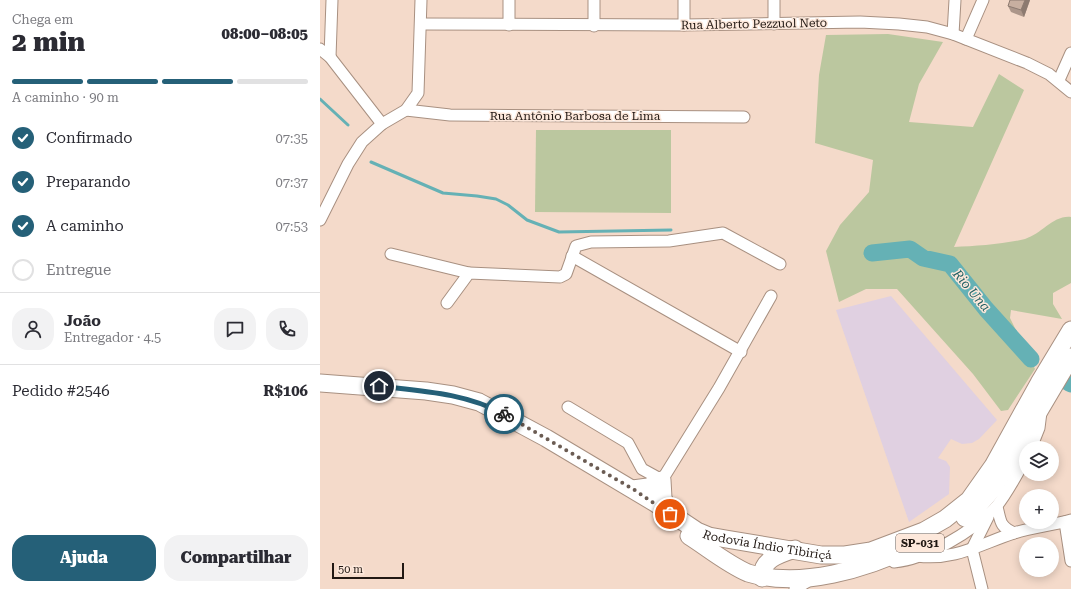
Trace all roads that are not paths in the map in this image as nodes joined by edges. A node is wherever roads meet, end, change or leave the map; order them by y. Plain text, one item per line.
1 (332, 0) edge
2 (421, 0) edge
3 (509, 0) edge
4 (594, 0) edge
5 (684, 0) edge
6 (774, 0) edge
7 (955, 0) edge
8 (983, 0) edge
9 (421, 24) junction
10 (774, 24) junction
11 (509, 25) junction
12 (684, 25) junction
13 (594, 26) junction
14 (953, 34) junction
15 (966, 39) junction
16 (320, 50) edge
17 (1071, 53) edge
18 (330, 57) junction
19 (1059, 80) junction
20 (1071, 92) edge
21 (406, 110) junction
22 (744, 118) dead end
23 (382, 124) junction
24 (320, 220) edge
25 (392, 254) dead end
26 (572, 256) junction
27 (780, 264) dead end
28 (469, 273) junction
29 (771, 296) dead end
30 (447, 303) dead end
31 (1071, 330) edge
32 (741, 352) junction
33 (1071, 356) edge
34 (320, 383) edge
35 (320, 392) edge
36 (1042, 406) junction
37 (568, 407) dead end
38 (1034, 441) edge
39 (1019, 472) edge
40 (662, 480) junction
41 (633, 489) junction
42 (993, 510) junction
43 (670, 514) junction
44 (1068, 521) edge
45 (1014, 533) junction
46 (795, 549) junction
47 (972, 550) junction
48 (917, 556) junction
49 (1071, 560) edge
50 (878, 563) junction
51 (810, 580) junction
52 (762, 583) edge
53 (795, 589) edge
54 (982, 589) edge

1 - 18 street
2 - 9 street
3 - 11 street
4 - 13 street
5 - 12 street
6 - 10 street
7 - 14 street
8 - 15 street
9 - 11 street, Rua Alberto Pezzuol Neto
9 - 21 street
10 - 12 street, Rua Alberto Pezzuol Neto
10 - 14 street, Rua Alberto Pezzuol Neto
11 - 13 street, Rua Alberto Pezzuol Neto
12 - 13 street, Rua Alberto Pezzuol Neto
14 - 15 street, Rua Alberto Pezzuol Neto
15 - 19 street, Rua Alberto Pezzuol Neto
16 - 18 street
17 - 19 street
18 - 23 street
19 - 20 street, Rua Alberto Pezzuol Neto
21 - 22 street, Rua Antônio Barbosa de Lima
21 - 23 street
23 - 24 street
25 - 28 street
26 - 27 street
26 - 28 street
26 - 32 street
28 - 30 street
29 - 32 street
31 - 46 highway, Rodovia Índio Tibiriçá / SP-031
32 - 40 street
33 - 36 highway, Rodovia Índio Tibiriçá / SP-031
34 - 41 highway, Rodovia Índio Tibiriçá / SP-031
35 - 52 highway, Rodovia Índio Tibiriçá / SP-031
36 - 38 street
36 - 50 highway, Rodovia Índio Tibiriçá / SP-031
37 - 40 street
39 - 42 street
40 - 41 highway
40 - 43 highway
41 - 43 highway, Rodovia Índio Tibiriçá / SP-031
42 - 45 street
42 - 47 street
42 - 48 street
43 - 46 highway, Rodovia Índio Tibiriçá / SP-031
44 - 45 street
44 - 49 street
45 - 47 street
46 - 52 highway
47 - 48 street
47 - 54 street
48 - 50 street
50 - 51 highway, Rodovia Índio Tibiriçá / SP-031
51 - 52 highway, Rodovia Índio Tibiriçá / SP-031
51 - 53 street

